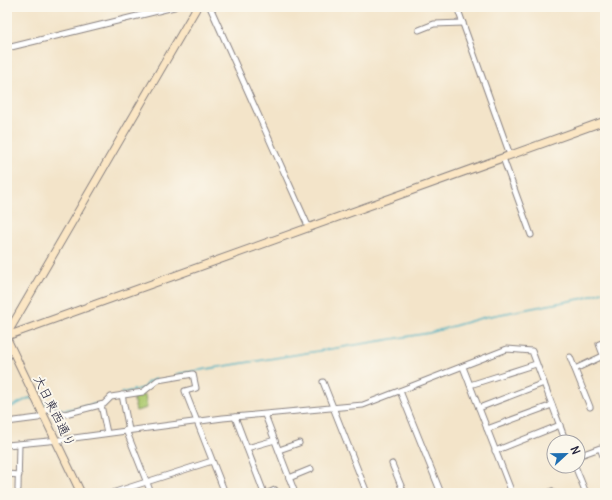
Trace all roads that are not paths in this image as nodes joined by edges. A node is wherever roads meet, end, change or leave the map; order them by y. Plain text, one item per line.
1 (174, 7) edge
2 (198, 7) edge
3 (210, 7) edge
4 (457, 7) edge
5 (463, 23) junction
6 (419, 30) dead end
7 (7, 48) edge
8 (605, 121) edge
9 (506, 157) junction
10 (309, 228) junction
11 (531, 235) dead end
12 (7, 335) edge
13 (7, 339) edge
14 (605, 342) edge
15 (570, 357) dead end
16 (604, 358) edge
17 (536, 364) junction
18 (463, 367) junction
19 (575, 369) junction
20 (323, 382) dead end
21 (544, 384) junction
22 (470, 385) junction
23 (400, 391) junction
24 (122, 395) junction
25 (101, 405) junction
26 (552, 405) junction
27 (590, 407) dead end
28 (334, 408) junction
29 (479, 408) junction
30 (42, 413) junction
31 (265, 414) junction
32 (235, 417) junction
33 (7, 422) edge
34 (197, 422) junction
35 (560, 425) junction
36 (487, 429) junction
37 (128, 430) junction
38 (107, 433) junction
39 (563, 434) edge
40 (55, 440) junction
41 (274, 440) junction
42 (299, 443) dead end
43 (19, 444) junction
44 (7, 445) edge
45 (248, 448) junction
46 (279, 450) junction
47 (496, 451) junction
48 (586, 453) edge
49 (212, 461) junction
50 (605, 461) edge
51 (392, 464) dead end
52 (311, 469) dead end
53 (7, 474) edge
54 (578, 474) edge
55 (19, 475) junction
56 (289, 478) junction
57 (146, 482) junction
58 (18, 489) dead end
59 (81, 493) edge
60 (112, 493) edge
61 (151, 493) edge
62 (225, 493) edge
63 (264, 493) edge
64 (268, 493) edge
65 (276, 493) edge
66 (295, 493) edge
67 (367, 493) edge
68 (404, 493) edge
69 (441, 493) edge
70 (512, 493) edge
71 (586, 493) edge

1 - 7 street
2 - 12 street
3 - 10 street
4 - 5 street
5 - 6 street
5 - 9 street
8 - 9 street
9 - 10 street
9 - 11 street
10 - 12 street
13 - 30 street, 大日東西通り
14 - 16 street
15 - 19 street
16 - 19 street
17 - 18 street
17 - 21 street
17 - 22 street
18 - 22 street
18 - 23 street
19 - 27 street
20 - 28 street
21 - 26 street
21 - 29 street
22 - 29 street
23 - 28 street
23 - 69 street
24 - 25 street
24 - 34 street
24 - 37 street
25 - 30 street
25 - 38 street
26 - 35 street
26 - 36 street
28 - 31 street
28 - 67 street
29 - 36 street
30 - 33 street
30 - 40 street, 大日東西通り
31 - 32 street
31 - 41 street
32 - 34 street
32 - 45 street
34 - 37 street
34 - 49 street
35 - 39 street
35 - 47 street
36 - 47 street
37 - 38 street
37 - 57 street
38 - 40 street
40 - 43 street
40 - 59 street, 大日東西通り
41 - 45 street
41 - 46 street
42 - 46 street
43 - 44 street
43 - 55 street
45 - 63 street
46 - 56 street
47 - 70 street
48 - 50 street
49 - 57 street
49 - 62 street
51 - 68 street
52 - 56 street
53 - 55 street
54 - 71 street
55 - 58 street
56 - 66 street
57 - 60 street
57 - 61 street
64 - 65 street

